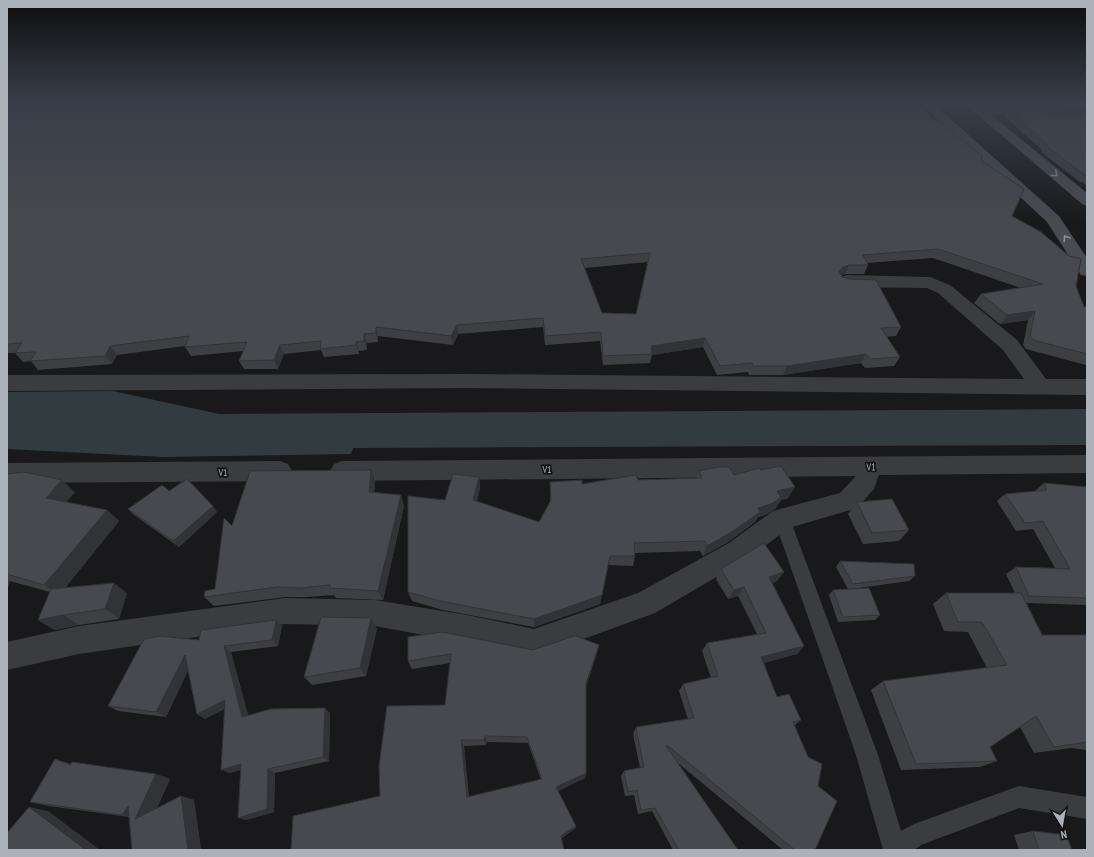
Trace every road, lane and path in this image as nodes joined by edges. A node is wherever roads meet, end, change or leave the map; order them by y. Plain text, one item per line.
1 (971, 144) edge
2 (1019, 144) edge
3 (1087, 201) edge
4 (1087, 271) edge
5 (845, 281) edge
6 (7, 383) edge
7 (1041, 387) junction
8 (1087, 387) edge
9 (1087, 464) edge
10 (870, 467) junction
11 (7, 473) edge
12 (782, 519) junction
13 (7, 656) edge
14 (1087, 808) edge
15 (895, 850) edge

4 -> 1 street
2 -> 3 street
5 - 7 street
6 - 7 street
7 - 8 street
9 - 10 street, V1
10 - 11 street, V1
10 - 12 street
12 - 13 street
12 - 15 lane
14 - 15 lane

